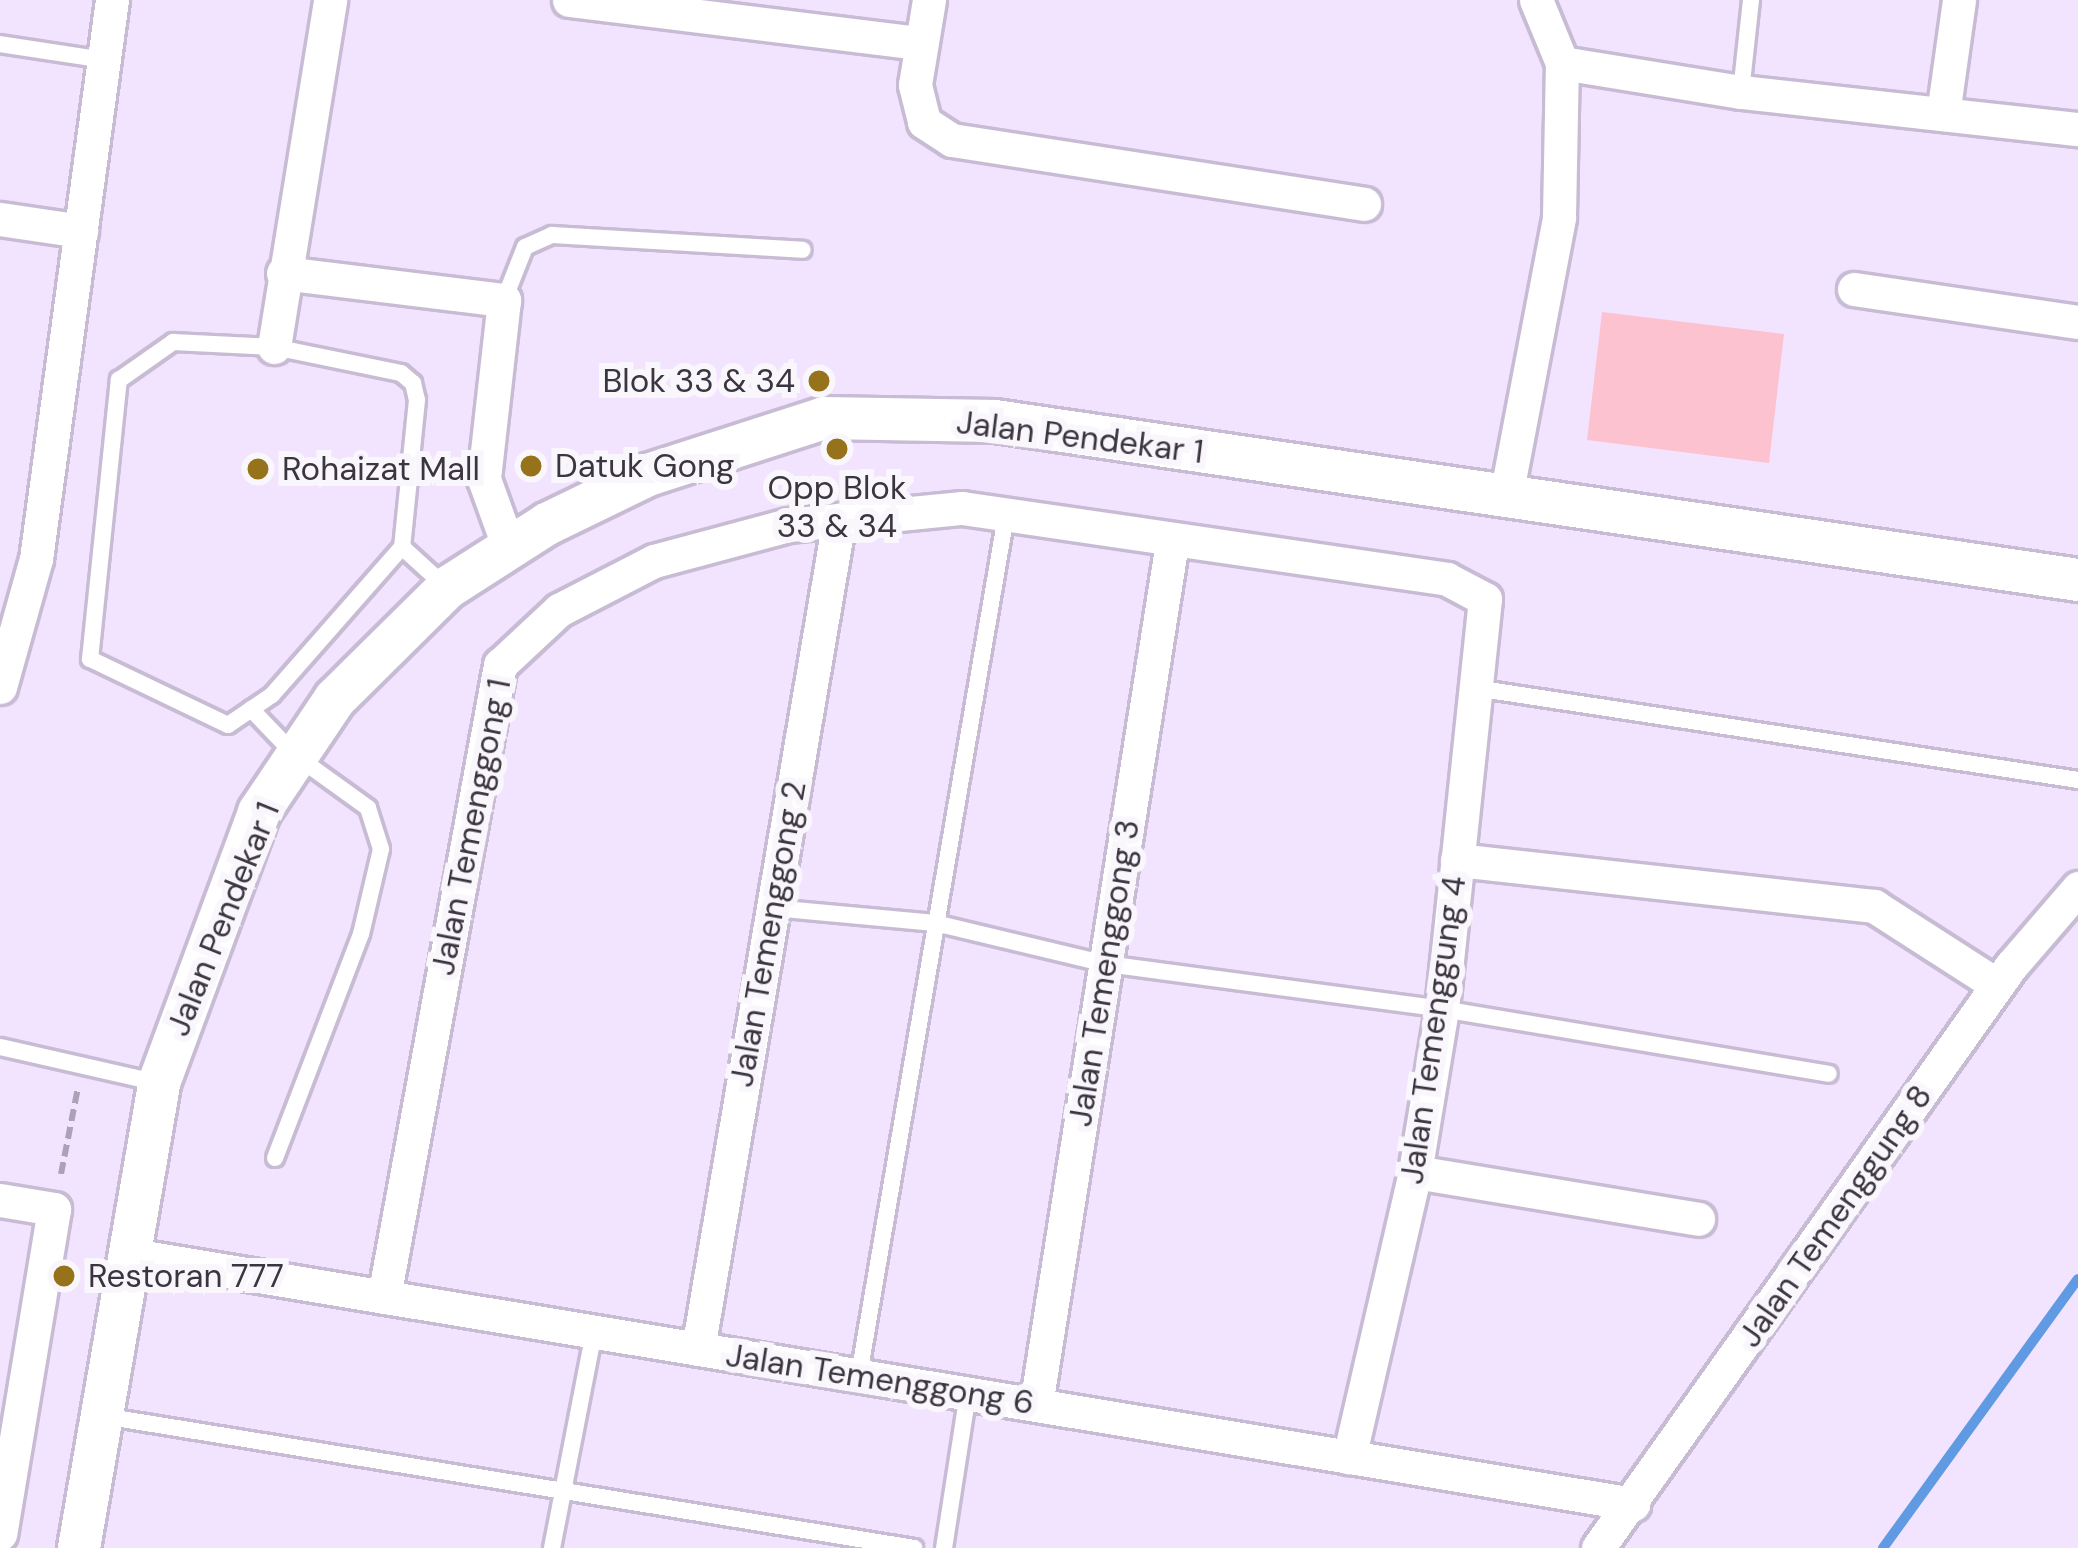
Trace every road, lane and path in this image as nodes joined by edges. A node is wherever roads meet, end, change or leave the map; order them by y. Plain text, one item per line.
1 (112, 0) edge
2 (330, 0) edge
3 (568, 0) edge
4 (929, 0) edge
5 (1535, 0) edge
6 (1751, 0) edge
7 (1959, 0) edge
8 (921, 43) junction
9 (0, 44) edge
10 (104, 60) junction
11 (1562, 63) junction
12 (1741, 92) junction
13 (1943, 114) junction
14 (2078, 129) edge
15 (1364, 204) dead end
16 (0, 220) edge
17 (81, 231) junction
18 (803, 250) dead end
19 (283, 273) junction
20 (1854, 290) dead end
21 (504, 300) junction
22 (2078, 322) edge
23 (274, 347) junction
24 (1506, 496) junction
25 (1006, 516) junction
26 (839, 520) junction
27 (1172, 542) junction
28 (402, 548) junction
29 (509, 548) junction
30 (2078, 580) edge
31 (447, 588) junction
32 (1485, 599) joint
33 (0, 686) edge
34 (1475, 688) junction
35 (251, 709) junction
36 (296, 756) junction
37 (2078, 780) edge
38 (1457, 860) junction
39 (2078, 888) edge
40 (773, 908) junction
41 (935, 923) junction
42 (1106, 964) junction
43 (1997, 985) junction
44 (1442, 1009) junction
45 (0, 1047) edge
46 (82, 1066) junction
47 (1829, 1074) dead end
48 (159, 1083) junction
49 (275, 1158) dead end
50 (1415, 1172) junction
51 (0, 1200) edge
52 (54, 1209) junction
53 (1698, 1219) dead end
54 (127, 1254) junction
55 (384, 1297) junction
56 (594, 1332) junction
57 (698, 1349) junction
58 (859, 1375) junction
59 (968, 1393) junction
60 (1036, 1405) junction
61 (11, 1411) edge
62 (100, 1416) junction
63 (1349, 1456) junction
64 (562, 1491) junction
65 (1633, 1504) junction
66 (0, 1534) edge
67 (80, 1548) edge
68 (552, 1548) edge
69 (914, 1548) edge
70 (944, 1548) edge
71 (1598, 1548) edge

1 - 10 street
2 - 19 street
3 - 8 street
4 - 8 street
5 - 11 street
6 - 12 lane
7 - 13 street
8 - 15 street
9 - 10 lane
10 - 17 street
11 - 12 street
11 - 24 street
12 - 13 street
13 - 14 street
16 - 17 street
17 - 33 street
18 - 21 lane
19 - 21 street
19 - 23 street
20 - 22 street
21 - 29 street
23 - 28 lane
23 - 35 lane
24 - 29 street, Jalan Pendekar 1
24 - 30 street, Jalan Pendekar 1
25 - 26 street, Jalan Temenggong 1
25 - 27 street, Jalan Temenggong 1
25 - 41 lane
26 - 40 street, Jalan Temenggong 2
26 - 55 street, Jalan Temenggong 1
27 - 32 street, Jalan Temenggong 1
27 - 42 street, Jalan Temenggong 3
28 - 31 lane
28 - 35 lane
29 - 31 street, Jalan Pendekar 1
31 - 36 street, Jalan Pendekar 1
32 - 34 street, Jalan Temenggung 4
34 - 37 lane
34 - 38 street, Jalan Temenggung 4
35 - 36 lane
36 - 48 street, Jalan Pendekar 1
36 - 49 lane
38 - 43 street
38 - 44 street, Jalan Temenggung 4
39 - 43 street, Jalan Temenggung 8
40 - 41 lane
40 - 57 street, Jalan Temenggong 2
41 - 42 lane
41 - 58 lane
42 - 44 lane
42 - 60 street, Jalan Temenggong 3
43 - 65 street, Jalan Temenggung 8
44 - 47 lane
44 - 50 street, Jalan Temenggung 4
45 - 46 lane
46 - 48 lane
46 - 52 path
48 - 54 street, Jalan Pendekar 1
50 - 53 street
50 - 63 street, Jalan Temenggung 4
51 - 52 street
52 - 61 street
54 - 55 street, Jalan Temenggong 6
54 - 62 street, Jalan Pendekar 1
55 - 56 street, Jalan Temenggong 6
56 - 57 street, Jalan Temenggong 6
56 - 64 lane
57 - 58 street, Jalan Temenggong 6
58 - 59 street, Jalan Temenggong 6
59 - 60 street, Jalan Temenggong 6
59 - 70 lane
60 - 63 street, Jalan Temenggong 6
61 - 66 street
62 - 64 lane
62 - 67 street, Jalan Pendekar 1
63 - 65 street, Jalan Temenggong 6
64 - 68 lane
64 - 69 lane
65 - 71 street, Jalan Temenggung 8

